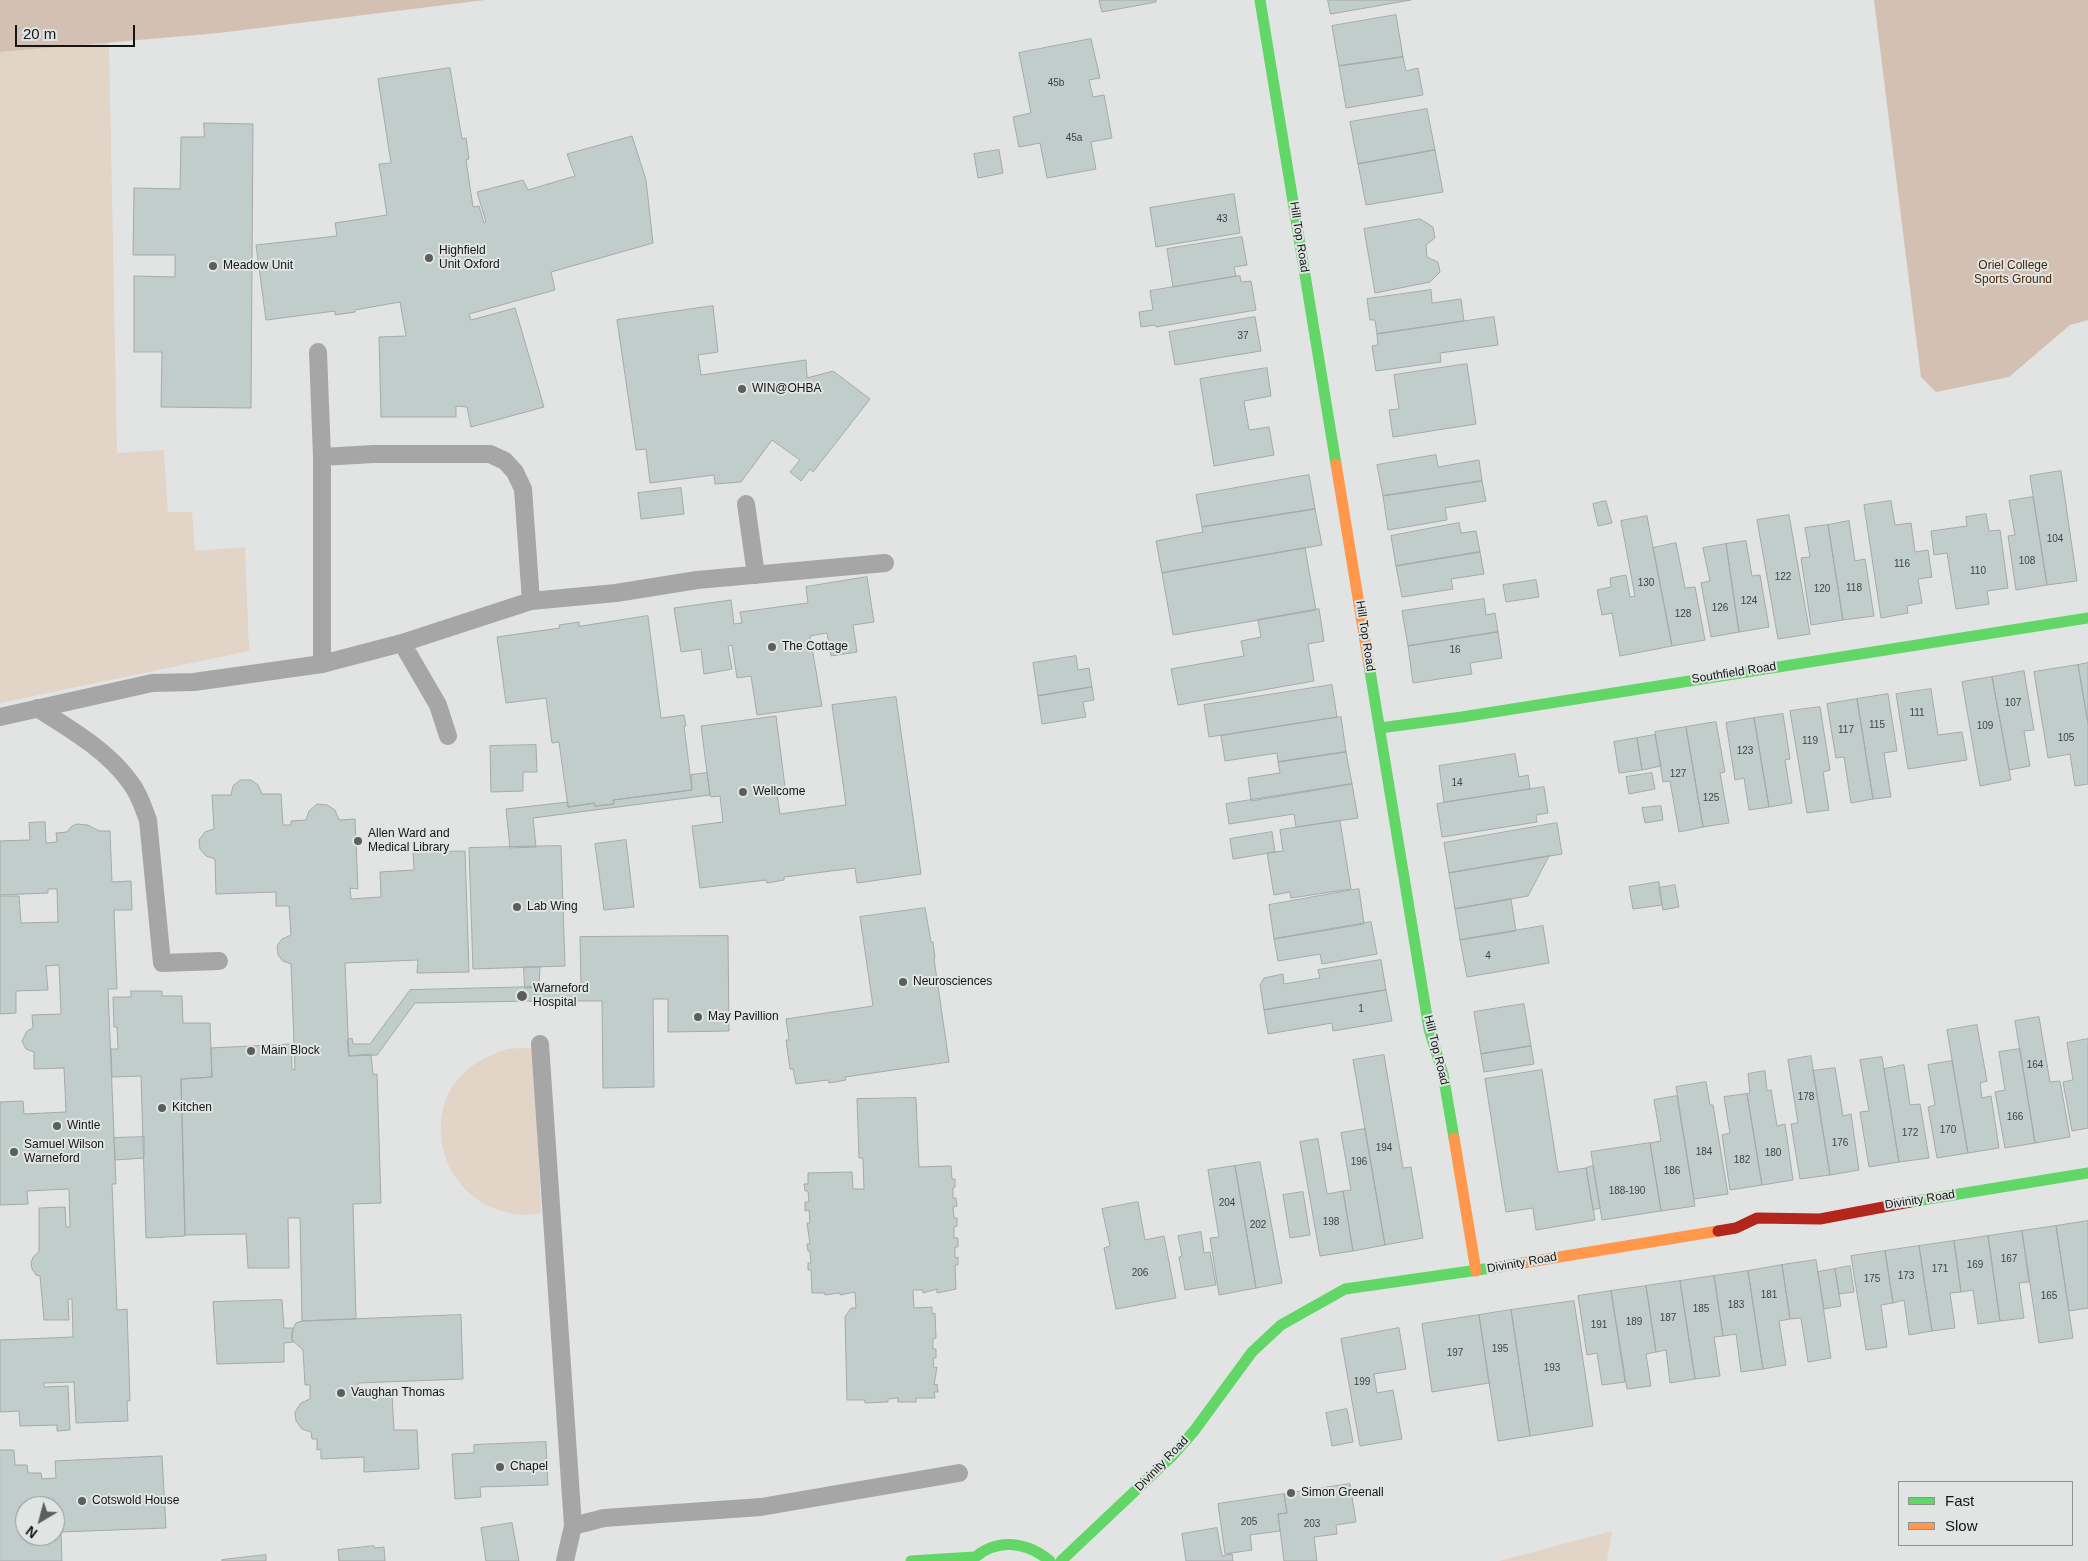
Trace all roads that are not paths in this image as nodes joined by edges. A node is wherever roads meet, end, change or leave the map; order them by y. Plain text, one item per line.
1 (1260, 0) edge
2 (318, 352) dead end
3 (322, 458) junction
4 (746, 504) dead end
5 (885, 562) dead end
6 (756, 575) junction
7 (531, 601) junction
8 (2088, 618) edge
9 (402, 643) junction
10 (322, 664) junction
11 (37, 708) junction
12 (0, 717) edge
13 (1380, 728) junction
14 (448, 736) dead end
15 (219, 962) dead end
16 (540, 1044) dead end
17 (2088, 1173) edge
18 (1476, 1271) junction
19 (960, 1473) dead end
20 (573, 1526) junction
21 (972, 1559) edge
22 (565, 1561) edge
23 (911, 1561) edge
24 (1050, 1561) edge
25 (1061, 1561) edge

1 - 13 street, Hill Top Road
2 - 3 lane
3 - 7 lane
3 - 10 lane
4 - 6 lane
5 - 6 lane
6 - 7 lane
7 - 9 lane
8 - 13 street, Southfield Road
9 - 10 lane
9 - 14 lane
10 - 11 lane
11 - 12 lane
11 - 15 lane
13 - 18 street, Hill Top Road
16 - 20 lane
17 - 18 street, Divinity Road
18 - 25 street, Divinity Road
19 - 20 lane
20 - 22 lane
21 - 23 street
21 - 24 street

